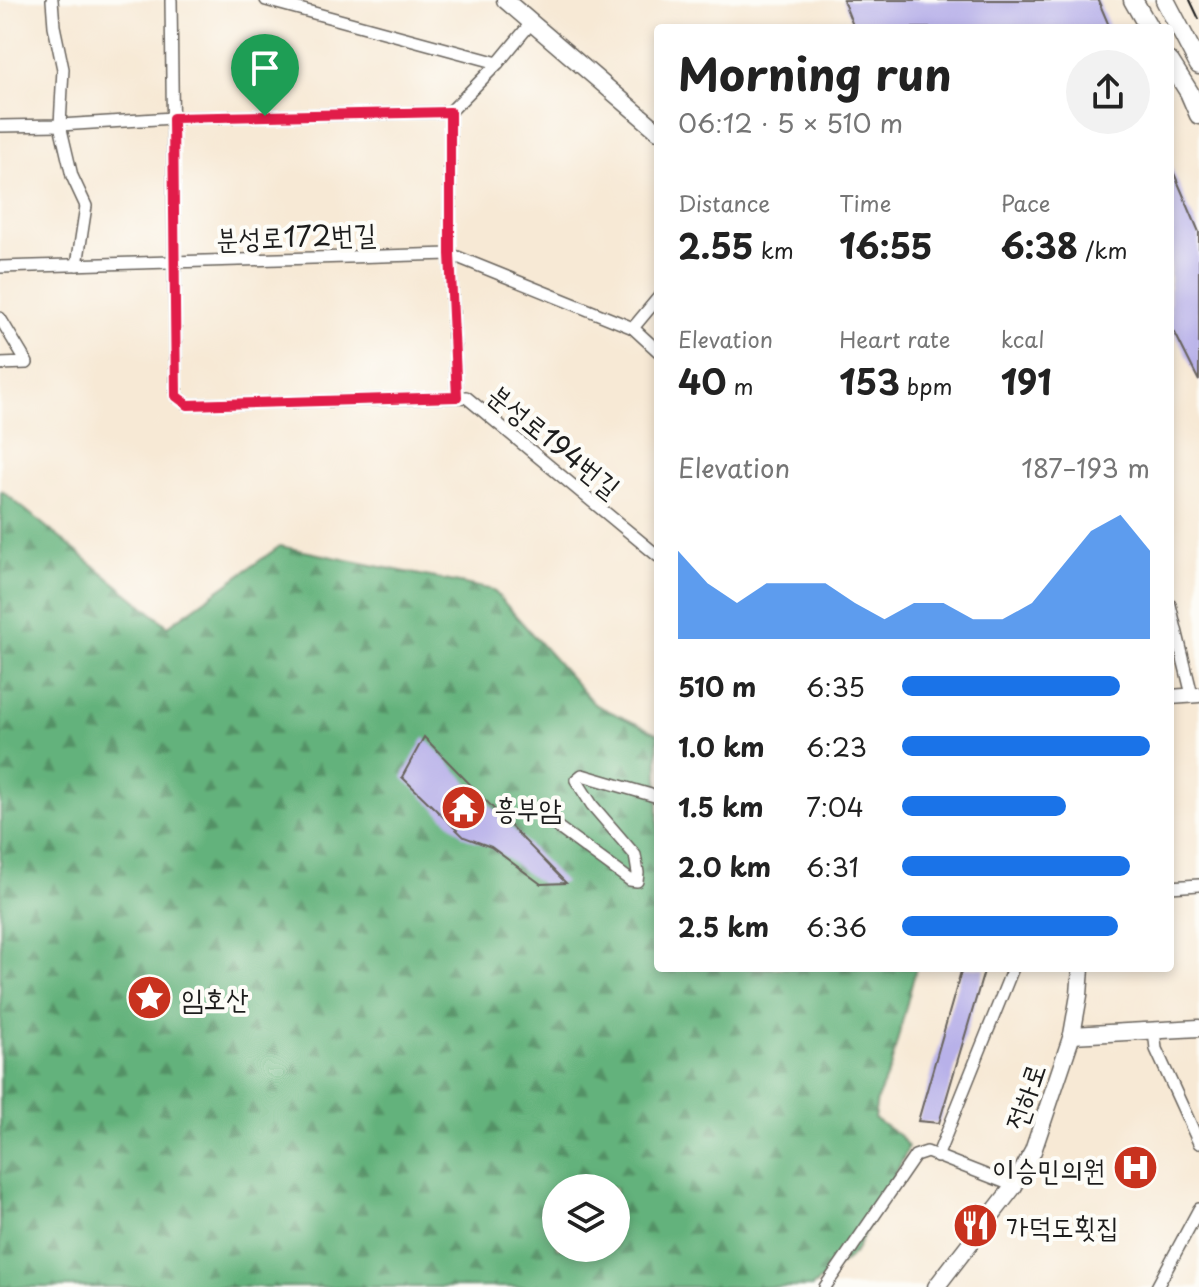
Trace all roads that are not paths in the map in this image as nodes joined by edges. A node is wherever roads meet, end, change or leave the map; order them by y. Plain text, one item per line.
1 (52, 0) edge
2 (171, 0) edge
3 (266, 0) edge
4 (505, 0) edge
5 (1133, 0) edge
6 (1165, 0) edge
7 (531, 23) junction
8 (1147, 24) edge
9 (498, 63) junction
10 (1199, 65) edge
11 (1174, 68) edge
12 (450, 112) junction
13 (1199, 115) edge
14 (173, 118) junction
15 (60, 125) junction
16 (0, 126) edge
17 (654, 128) edge
18 (450, 254) junction
19 (174, 263) junction
20 (77, 265) junction
21 (0, 267) edge
22 (654, 303) edge
23 (0, 318) edge
24 (633, 328) junction
25 (654, 347) edge
26 (0, 364) edge
27 (457, 397) junction
28 (654, 553) edge
29 (1174, 619) edge
30 (1196, 695) edge
31 (1174, 697) edge
32 (654, 796) edge
33 (552, 823) dead end
34 (1199, 885) edge
35 (1174, 887) edge
36 (1011, 972) edge
37 (1081, 972) edge
38 (1199, 1028) edge
39 (1154, 1030) junction
40 (1072, 1035) junction
41 (1199, 1143) edge
42 (937, 1157) junction
43 (1014, 1186) junction
44 (1199, 1209) edge
45 (825, 1287) edge
46 (936, 1287) edge
47 (1157, 1287) edge

1 - 15 street
2 - 14 street, 분성로194번길
3 - 9 street
4 - 7 main road
5 - 8 main road
6 - 10 main road
7 - 9 street
7 - 17 main road
9 - 12 street
11 - 13 main road
12 - 14 street
12 - 18 street
14 - 15 street
14 - 19 street, 분성로194번길
15 - 16 street
15 - 20 street
18 - 19 street, 분성로172번길
18 - 24 street, 분성로172번길
18 - 27 street, 분성로194번길
19 - 20 street, 분성로172번길
19 - 27 street, 분성로194번길
20 - 21 street, 분성로172번길
22 - 24 street
23 - 26 street
24 - 25 street, 분성로172번길
27 - 28 street, 분성로194번길
29 - 30 street
30 - 31 street
32 - 33 street
34 - 35 street
36 - 42 street
37 - 40 main road, 전하로
38 - 39 main road, 전하로
39 - 40 main road, 전하로
39 - 41 street
40 - 43 main road, 전하로
42 - 43 street
42 - 45 street
43 - 46 main road, 전하로
44 - 47 street

